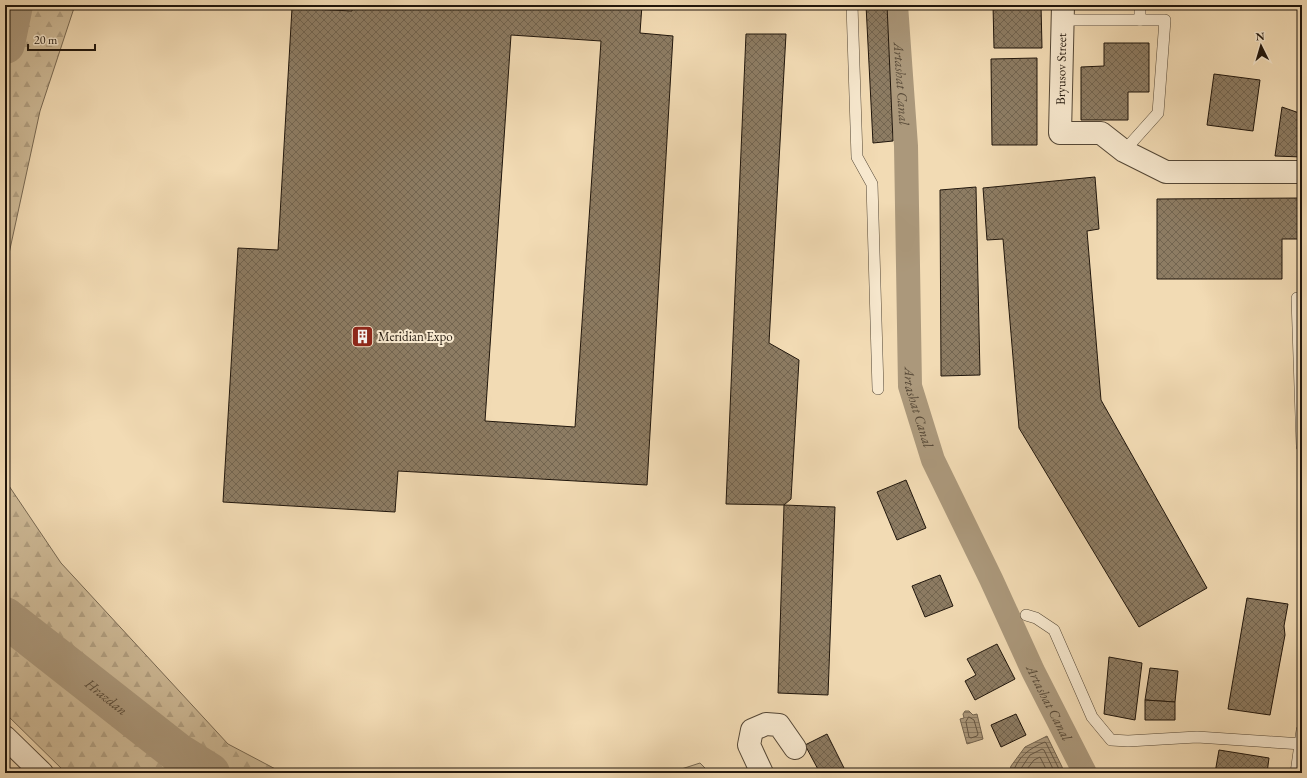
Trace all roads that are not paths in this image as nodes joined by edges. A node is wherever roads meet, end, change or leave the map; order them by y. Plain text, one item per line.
1 (852, 5) edge
2 (1140, 5) edge
3 (1062, 13) edge
4 (1140, 20) junction
5 (1124, 151) junction
6 (1302, 172) edge
7 (1297, 298) dead end
8 (878, 390) dead end
9 (1302, 446) edge
10 (1026, 615) dead end
11 (1302, 730) edge
12 (5, 737) edge
13 (1301, 744) edge
14 (795, 748) dead end
15 (42, 773) edge
16 (762, 773) edge
17 (1296, 773) edge

1 - 8 lane
2 - 4 lane
3 - 4 lane
3 - 5 street, Bryusov Street
4 - 5 lane
5 - 6 street
7 - 9 lane
10 - 13 lane
11 - 13 lane
12 - 15 street
13 - 17 lane
14 - 16 street

